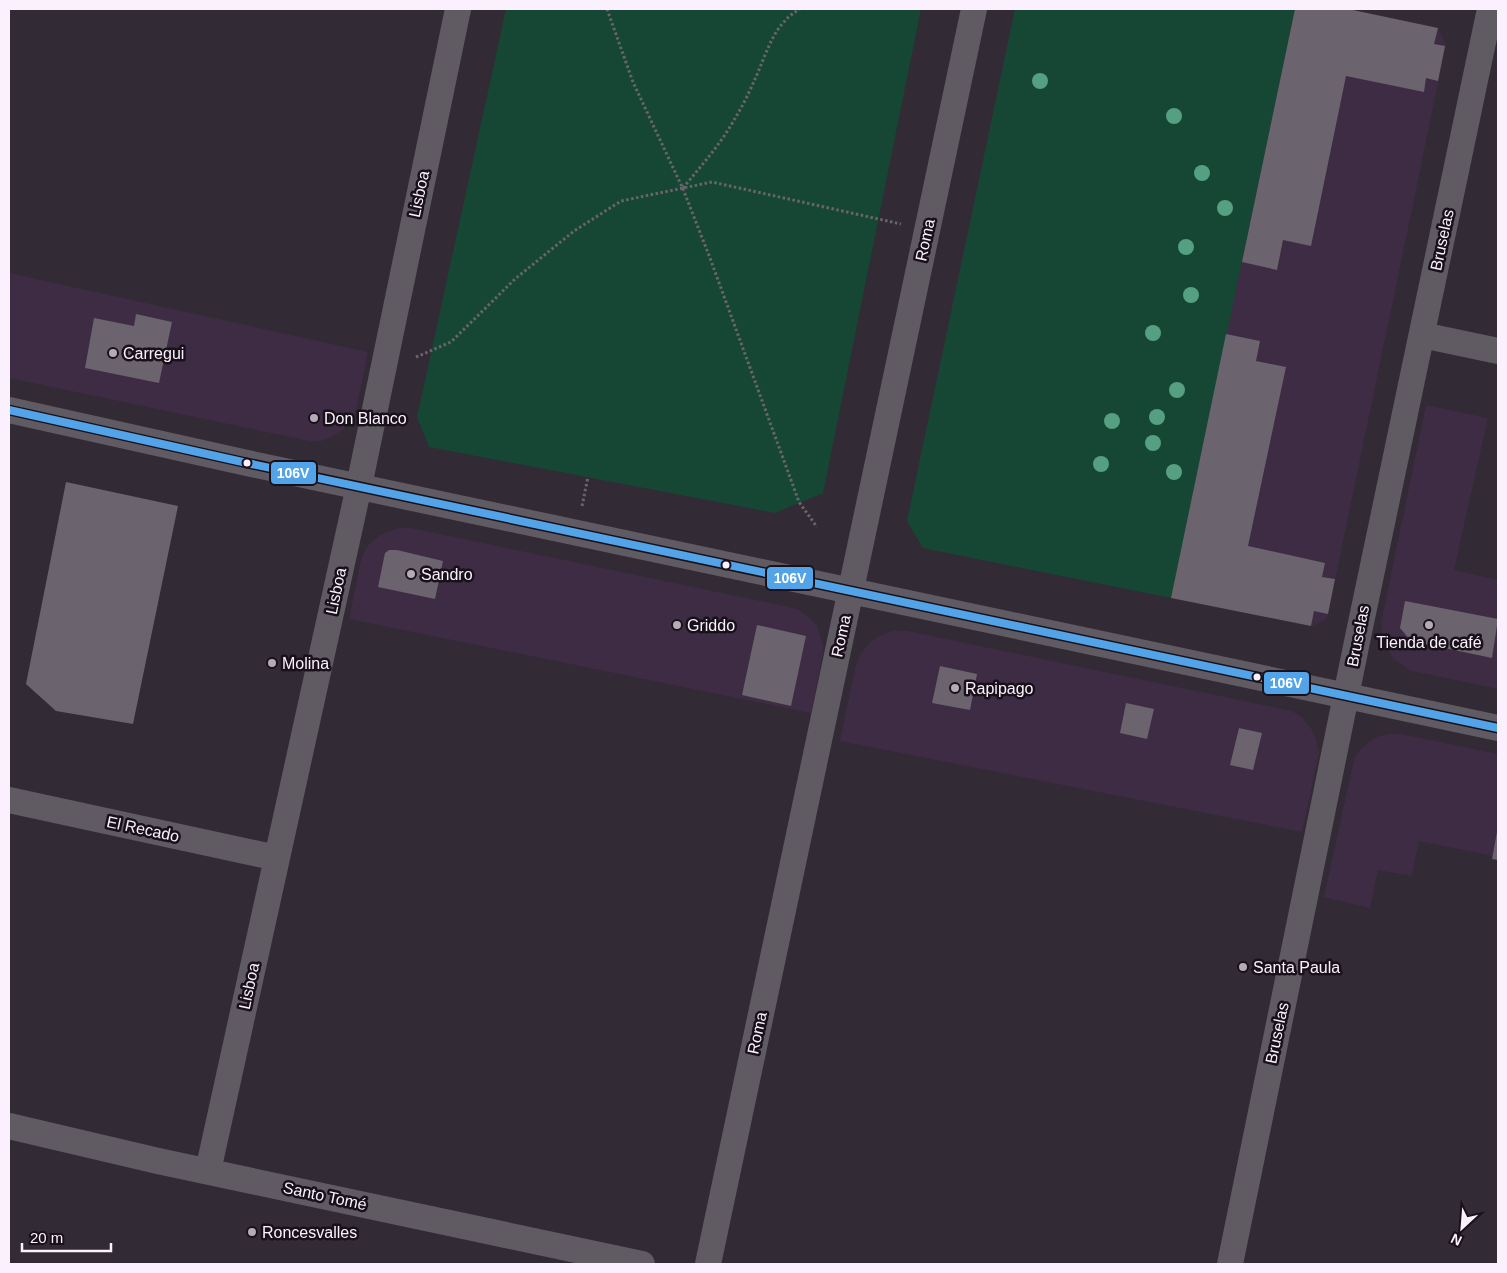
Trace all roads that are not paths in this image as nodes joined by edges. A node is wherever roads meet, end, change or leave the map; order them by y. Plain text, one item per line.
1 (458, 9) edge
2 (974, 9) edge
3 (1490, 9) edge
4 (1422, 335) junction
5 (1498, 351) edge
6 (9, 410) edge
7 (359, 486) junction
8 (850, 591) junction
9 (1346, 695) junction
10 (1498, 728) edge
11 (9, 800) edge
12 (277, 858) junction
13 (9, 1126) edge
14 (208, 1171) junction
15 (642, 1264) edge
16 (708, 1264) edge
17 (1230, 1264) edge

1 - 7 street, Lisboa
2 - 8 street, Roma
3 - 4 street, Bruselas
4 - 5 street
4 - 9 street, Bruselas
6 - 7 street
7 - 8 street
7 - 12 street, Lisboa
8 - 9 street
8 - 16 street, Roma
9 - 10 street
9 - 17 street, Bruselas
11 - 12 street, El Recado
12 - 14 street, Lisboa
13 - 14 street, Santo Tomé
14 - 15 street, Santo Tomé

